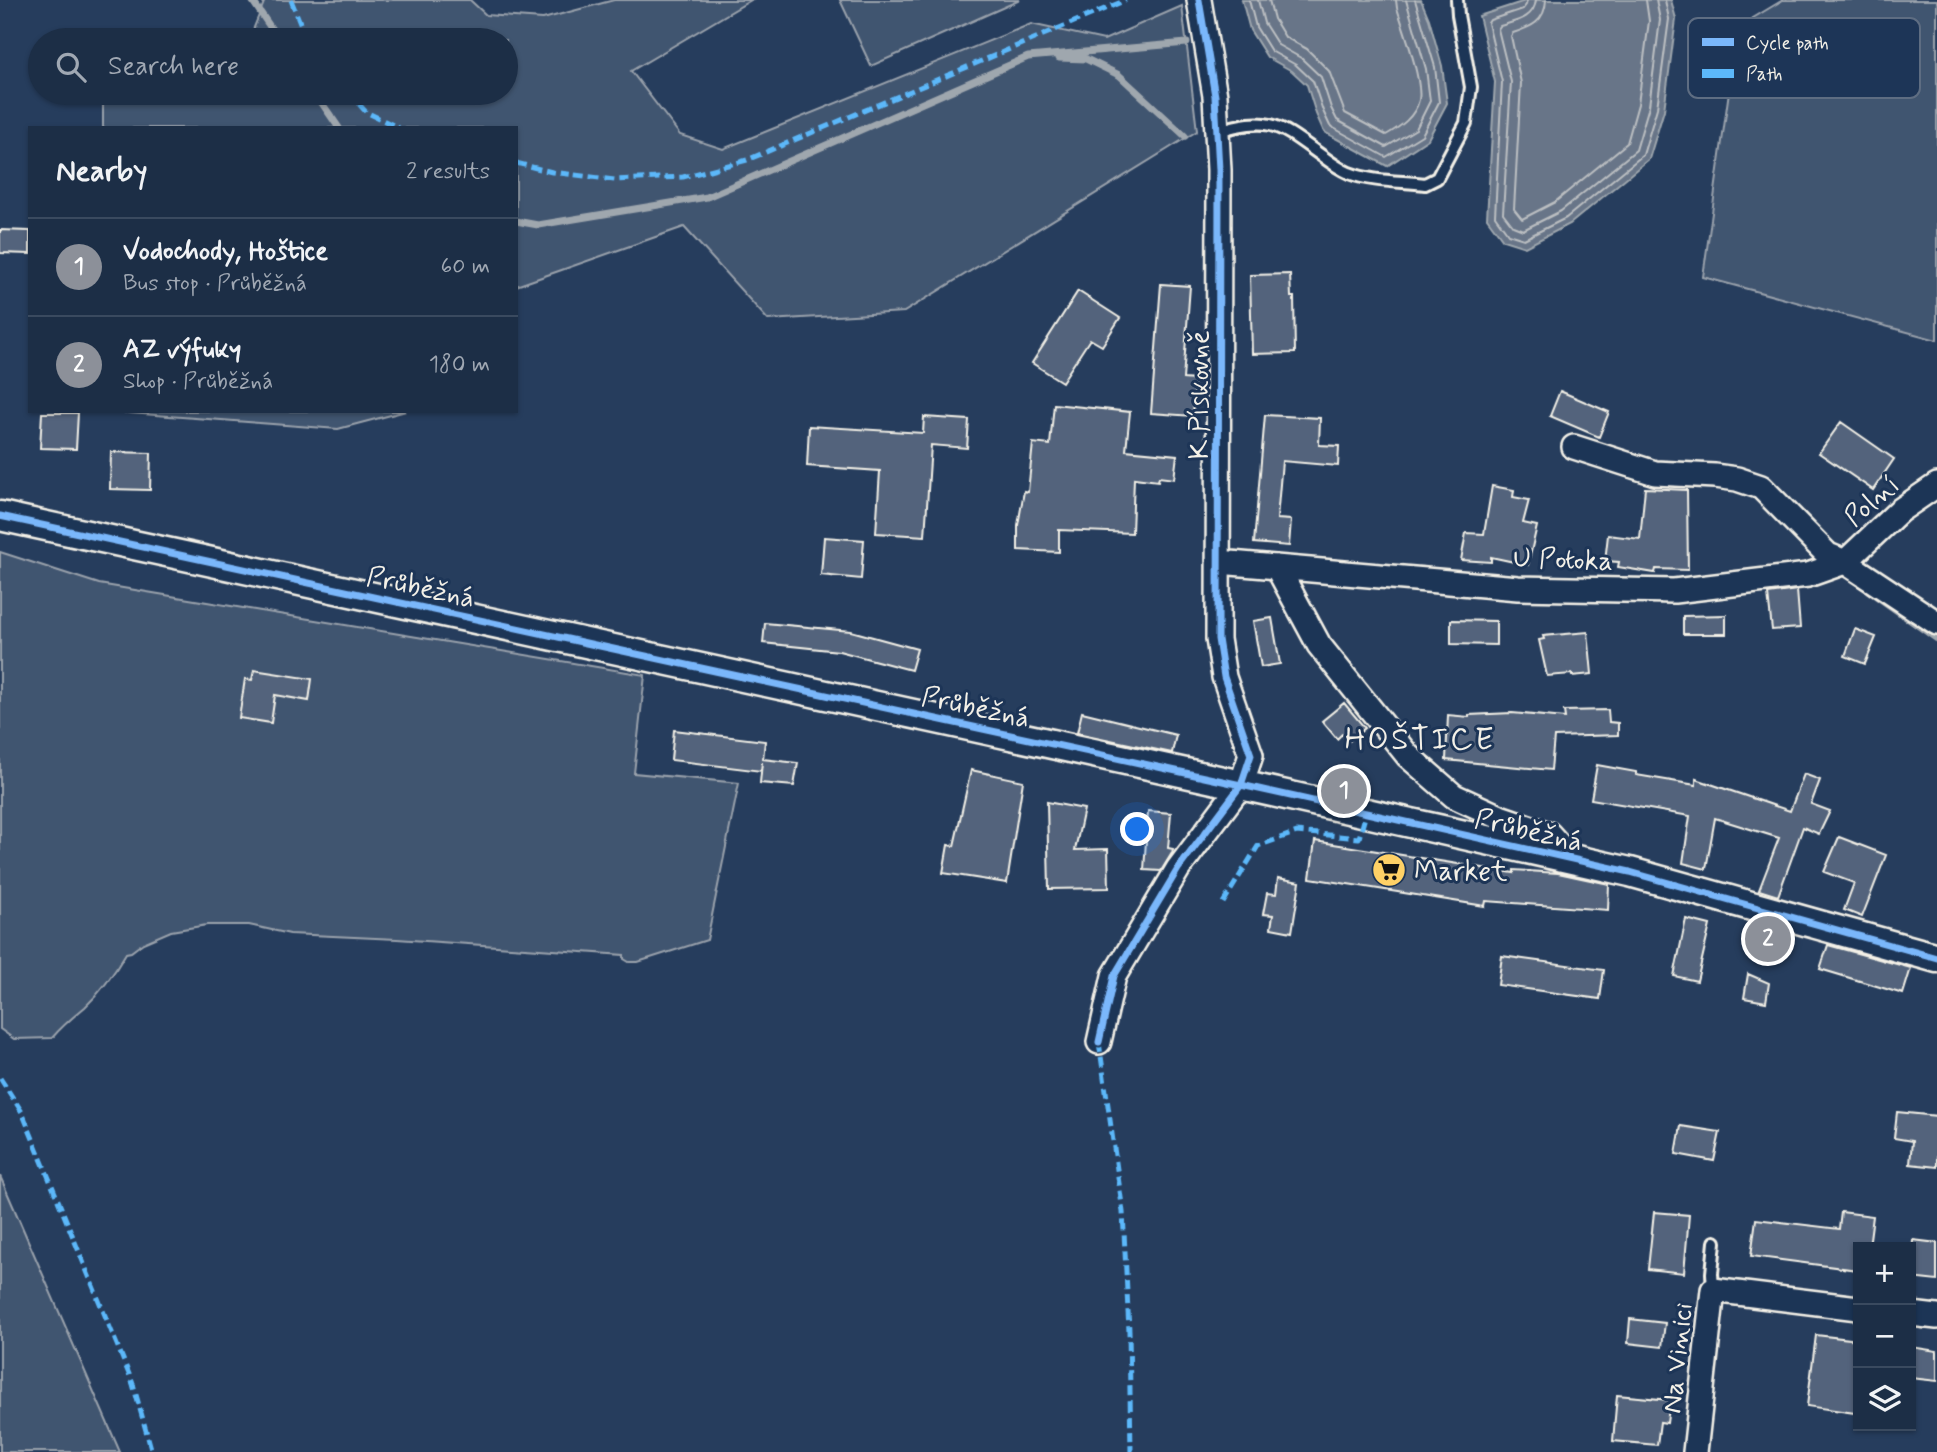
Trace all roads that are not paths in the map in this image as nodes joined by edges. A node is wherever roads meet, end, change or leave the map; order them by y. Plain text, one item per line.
1 (1199, 0) edge
2 (1457, 0) edge
3 (1218, 131) junction
4 (1574, 447) dead end
5 (1937, 485) edge
6 (0, 516) edge
7 (1219, 562) junction
8 (1845, 562) junction
9 (1277, 567) junction
10 (1937, 623) edge
11 (1241, 785) junction
12 (1559, 857) junction
13 (1937, 958) edge
14 (1099, 1042) dead end
15 (1715, 1242) dead end
16 (1713, 1290) junction
17 (1853, 1307) edge
18 (1916, 1315) edge
19 (1937, 1317) edge
20 (1695, 1452) edge

1 - 3 street, K Pískovně
2 - 3 lane
3 - 7 street, K Pískovně
4 - 8 street
5 - 8 street, Polní
6 - 11 street, Průběžná
7 - 9 street, U Potoka
7 - 11 street, K Pískovně
8 - 9 street, U Potoka
8 - 10 street
9 - 12 street
11 - 12 street, Průběžná
11 - 14 street
12 - 13 street, Průběžná
15 - 16 lane
16 - 17 street, Na Vinici
16 - 20 street, Na Vinici
18 - 19 street

